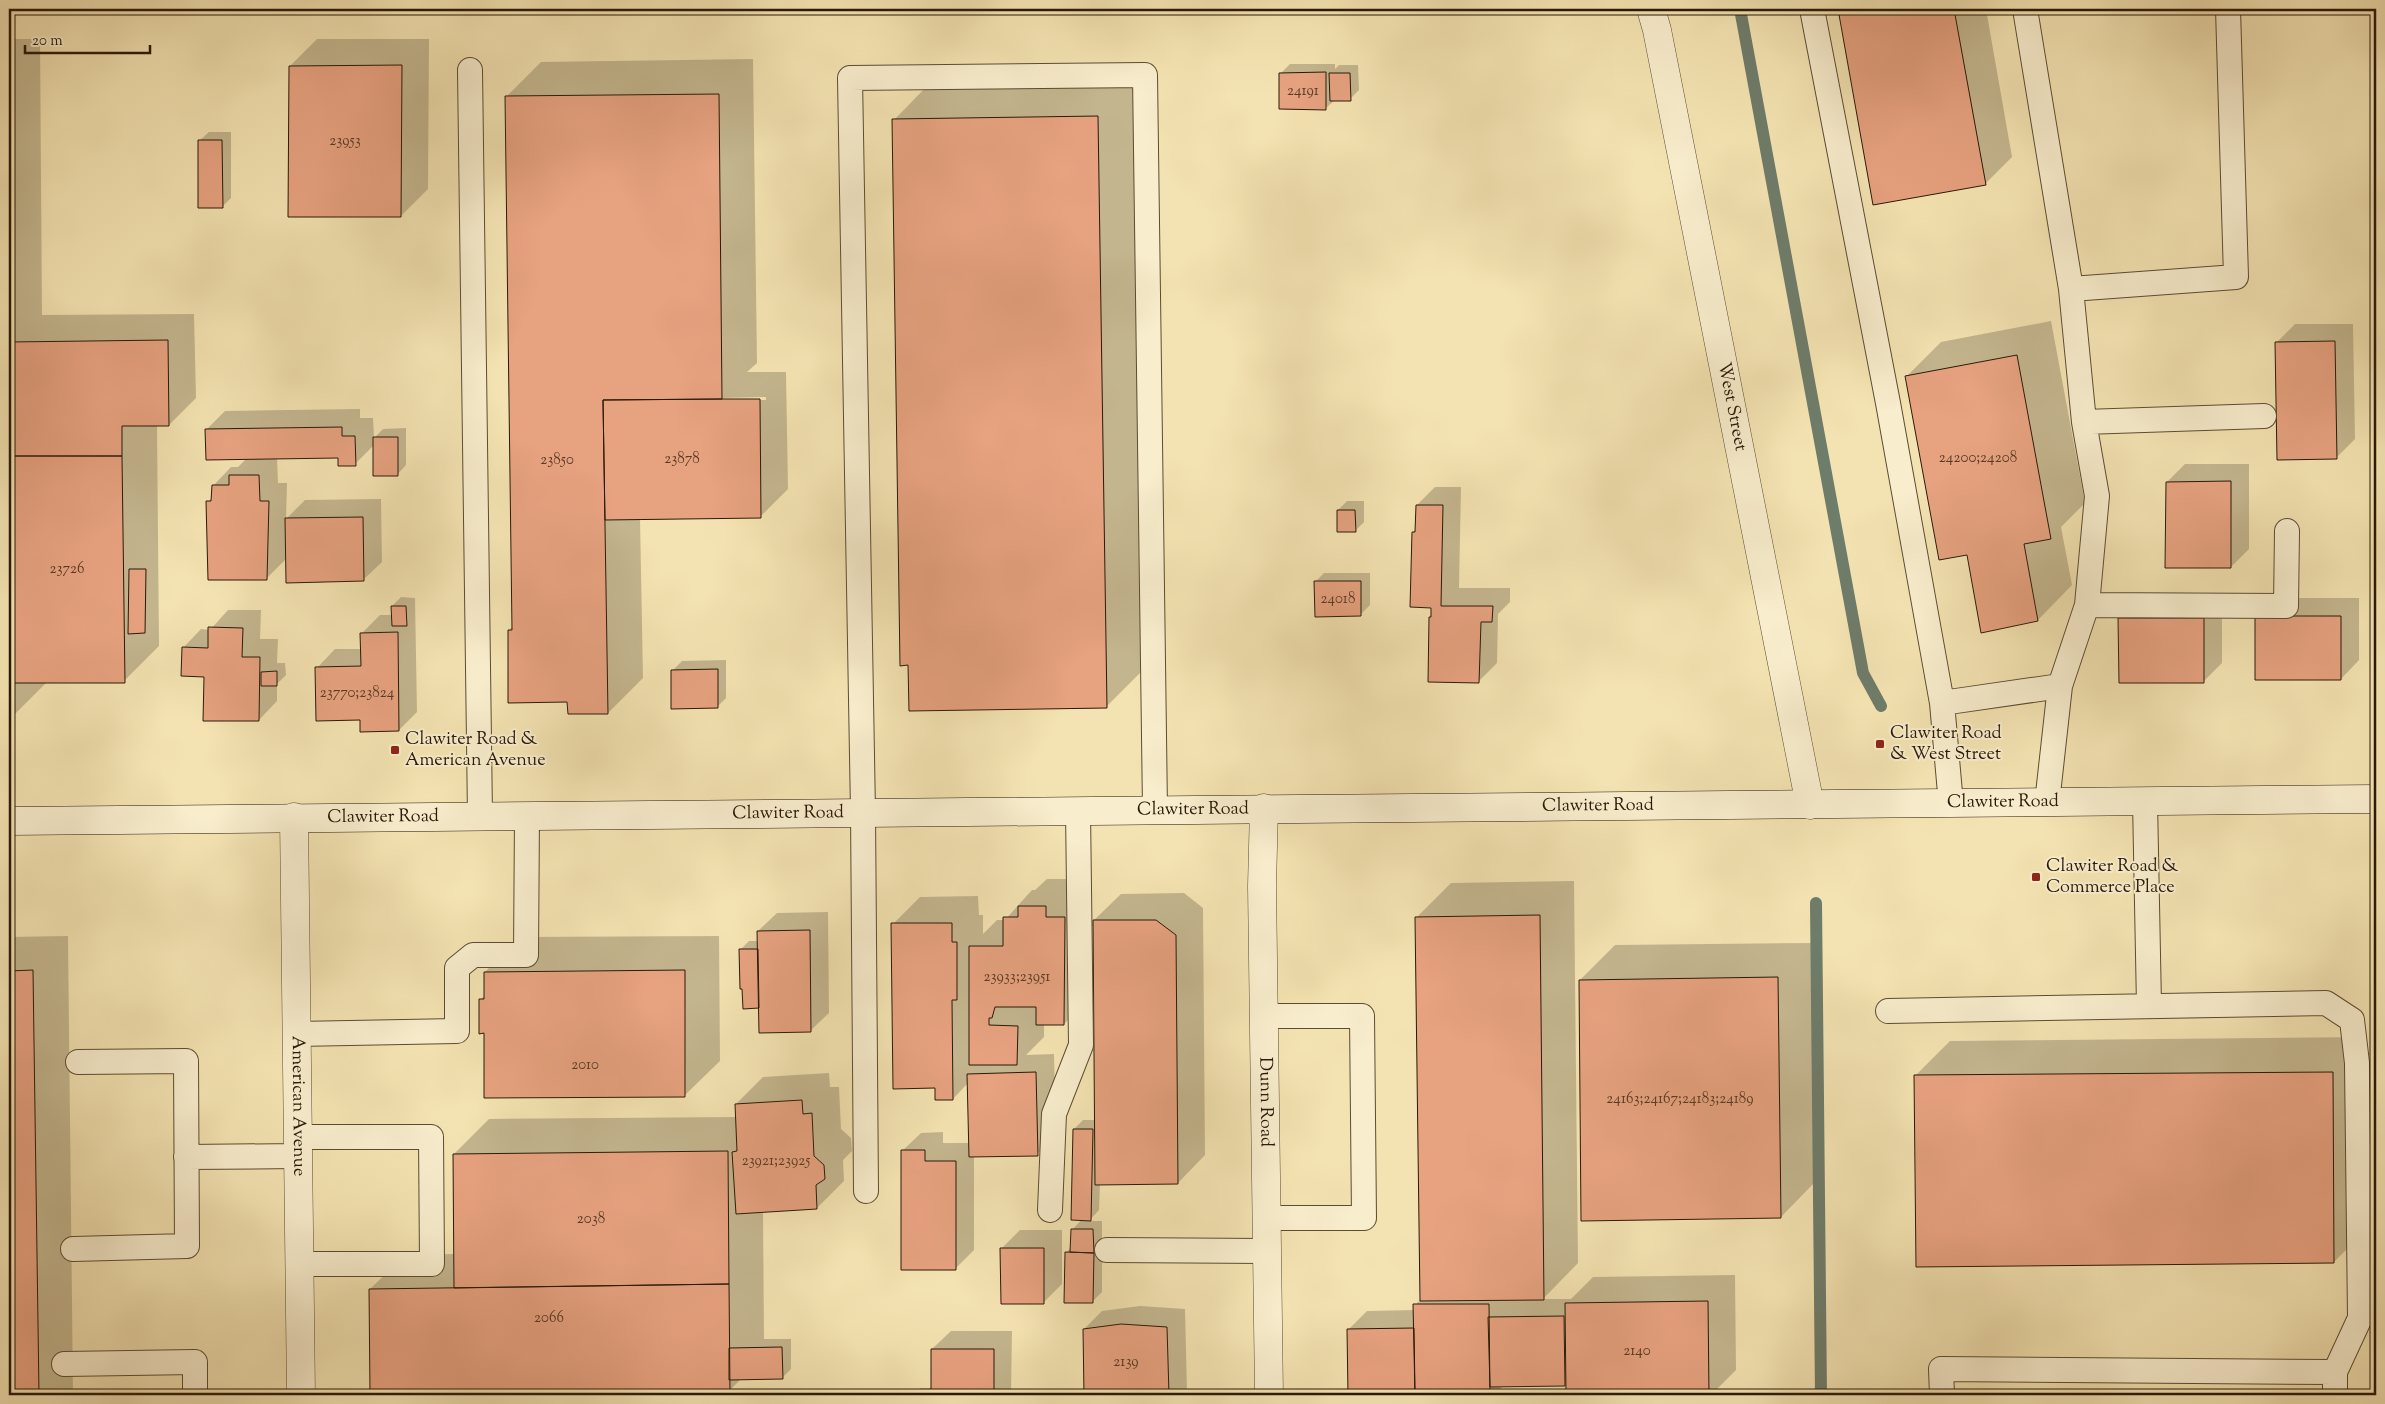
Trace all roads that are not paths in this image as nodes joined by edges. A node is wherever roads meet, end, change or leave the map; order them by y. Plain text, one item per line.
1 (1651, 9) edge
2 (1812, 9) edge
3 (2024, 9) edge
4 (2228, 9) edge
5 (470, 70) dead end
6 (2071, 289) junction
7 (2264, 416) dead end
8 (2084, 422) junction
9 (2287, 531) dead end
10 (2087, 605) junction
11 (2060, 686) junction
12 (1942, 703) junction
13 (2376, 799) edge
14 (2145, 801) junction
15 (2047, 803) junction
16 (1951, 804) junction
17 (1810, 805) junction
18 (1264, 808) junction
19 (1155, 809) junction
20 (1078, 810) junction
21 (863, 812) junction
22 (527, 815) junction
23 (480, 816) junction
24 (294, 817) junction
25 (9, 821) edge
26 (2149, 1006) junction
27 (1888, 1011) dead end
28 (1266, 1016) junction
29 (296, 1034) junction
30 (78, 1062) dead end
31 (297, 1146) junction
32 (186, 1157) junction
33 (866, 1191) dead end
34 (1050, 1210) dead end
35 (1267, 1218) junction
36 (73, 1249) dead end
37 (1107, 1250) dead end
38 (1267, 1251) junction
39 (300, 1264) junction
40 (64, 1364) dead end
41 (2335, 1372) junction
42 (195, 1395) edge
43 (301, 1395) edge
44 (1269, 1395) edge
45 (1942, 1395) edge
46 (2335, 1395) edge

1 - 17 main road, West Street
2 - 12 lane
3 - 6 lane
4 - 6 lane
5 - 23 lane
6 - 8 lane
7 - 8 lane
8 - 10 lane
9 - 10 lane
10 - 11 lane
11 - 12 lane
11 - 15 lane
12 - 16 lane
13 - 14 main road, Clawiter Road
14 - 15 main road, Clawiter Road
14 - 26 lane
15 - 16 main road, Clawiter Road
16 - 17 main road, Clawiter Road
17 - 18 main road, Clawiter Road
18 - 19 main road, Clawiter Road
18 - 28 main road, Dunn Road
19 - 20 main road, Clawiter Road
19 - 21 lane
20 - 21 main road, Clawiter Road
20 - 34 lane
21 - 22 main road, Clawiter Road
21 - 33 lane
22 - 23 main road, Clawiter Road
22 - 29 lane
23 - 24 main road, Clawiter Road
24 - 25 main road, Clawiter Road
24 - 29 main road, American Avenue
26 - 27 lane
26 - 41 lane
28 - 35 main road, Dunn Road
28 - 35 lane
29 - 31 main road, American Avenue
30 - 32 lane
31 - 32 lane
31 - 39 main road, American Avenue
31 - 39 lane
32 - 36 lane
35 - 38 main road, Dunn Road
37 - 38 lane
38 - 44 main road, Dunn Road
39 - 43 main road, American Avenue
40 - 42 lane
41 - 45 lane
41 - 46 lane

